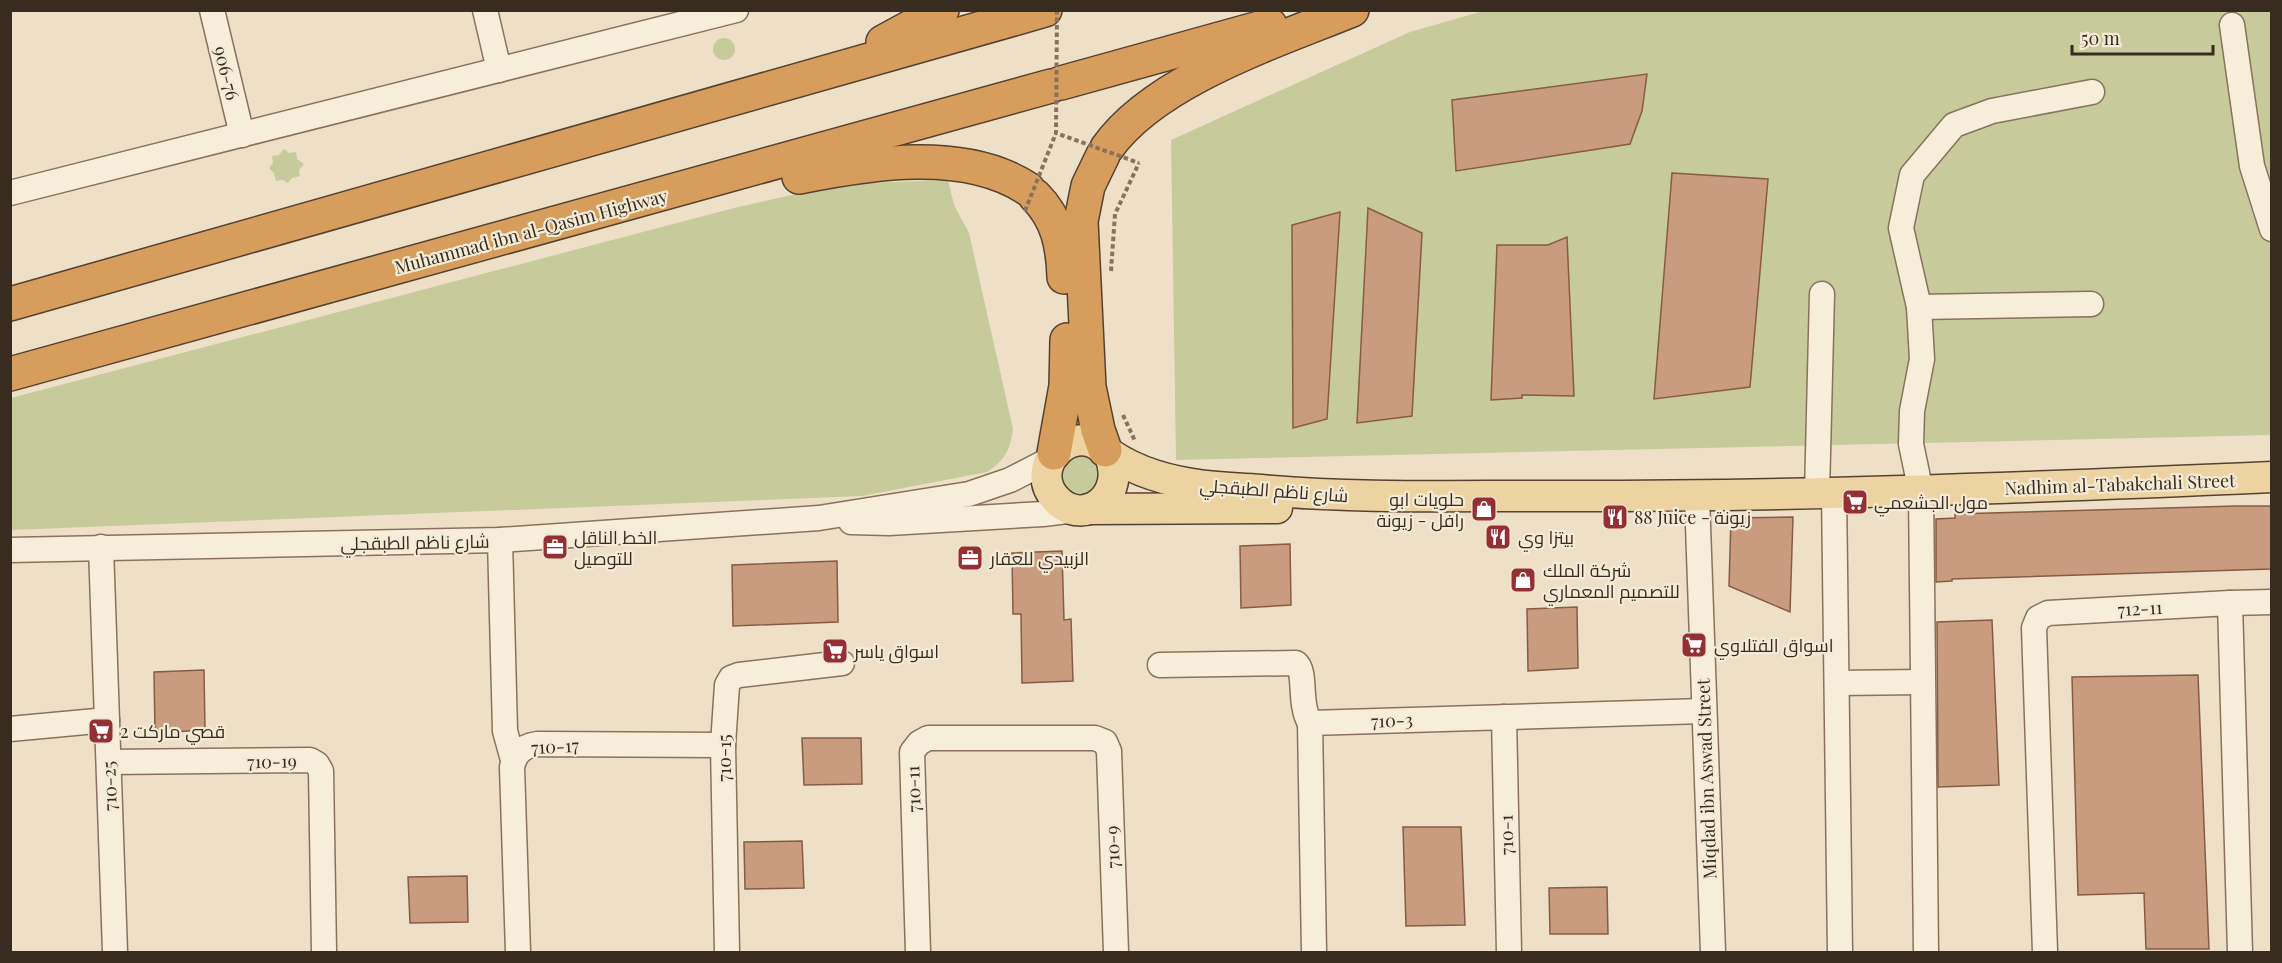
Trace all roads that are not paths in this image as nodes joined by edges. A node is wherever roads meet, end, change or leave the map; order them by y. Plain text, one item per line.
1 (212, 10) edge
2 (485, 10) edge
3 (736, 10) edge
4 (942, 10) edge
5 (1045, 10) edge
6 (1320, 10) edge
7 (1352, 10) edge
8 (2232, 25) dead end
9 (499, 70) junction
10 (768, 90) junction
11 (2092, 92) dead end
12 (242, 135) junction
13 (10, 193) edge
14 (585, 217) junction
15 (2271, 230) edge
16 (1822, 294) dead end
17 (10, 304) edge
18 (2091, 304) dead end
19 (1919, 307) junction
20 (10, 375) edge
21 (1107, 452) junction
22 (1052, 456) junction
23 (2271, 477) edge
24 (1921, 492) junction
25 (1826, 493) junction
26 (1357, 496) junction
27 (1697, 497) junction
28 (1082, 509) junction
29 (819, 518) junction
30 (500, 540) junction
31 (101, 547) junction
32 (10, 550) edge
33 (2271, 602) edge
34 (2230, 603) junction
35 (842, 663) dead end
36 (1160, 664) dead end
37 (1922, 682) junction
38 (1837, 683) junction
39 (1703, 711) junction
40 (1504, 717) junction
41 (107, 720) junction
42 (1310, 723) junction
43 (10, 729) edge
44 (1105, 742) joint
45 (723, 745) junction
46 (513, 760) junction
47 (109, 762) junction
48 (115, 952) edge
49 (324, 952) edge
50 (518, 952) edge
51 (727, 952) edge
52 (918, 952) edge
53 (1116, 952) edge
54 (1314, 952) edge
55 (1509, 952) edge
56 (1713, 952) edge
57 (1840, 952) edge
58 (1926, 952) edge
59 (2045, 952) edge
60 (2240, 952) edge

1 - 12 street, 906-76
2 - 9 street
3 - 9 street
4 - 10 highway
5 - 10 highway
6 - 14 highway, Muhammad ibn al-Qasim Highway
7 - 21 highway
8 - 15 street
9 - 12 street
10 - 17 highway
11 - 19 street
12 - 13 street
14 - 20 highway, Muhammad ibn al-Qasim Highway
14 - 22 highway
16 - 25 street
18 - 19 street
19 - 24 street
21 - 22 main road
21 - 26 main road, شارع ناظم الطبقجلي
21 - 28 main road
22 - 28 main road
22 - 29 street
23 - 24 main road, Nadhim al-Tabakchali Street
24 - 25 main road, Nadhim al-Tabakchali Street
24 - 37 street
25 - 27 main road, Nadhim al-Tabakchali Street
25 - 38 street
26 - 27 main road, Nadhim al-Tabakchali Street
26 - 28 main road, شارع ناظم الطبقجلي
27 - 39 street, Miqdad ibn Aswad Street
28 - 29 street
29 - 30 street, شارع ناظم الطبقجلي
30 - 31 street, شارع ناظم الطبقجلي
30 - 46 street
31 - 32 street, شارع ناظم الطبقجلي
31 - 41 street, 710-25
33 - 34 street
34 - 59 street, 712-11
34 - 60 street
35 - 45 street, 710-15
36 - 42 street
37 - 38 street
37 - 58 street
38 - 57 street
39 - 40 street, 710-3
39 - 56 street, Miqdad ibn Aswad Street
40 - 42 street, 710-3
40 - 55 street, 710-1
41 - 43 street
41 - 47 street, 710-25
42 - 54 street
44 - 52 street, 710-11
44 - 53 street, 710-9
45 - 46 street, 710-17
45 - 51 street, 710-15
46 - 50 street, 710-17
47 - 48 street, 710-25
47 - 49 street, 710-19

